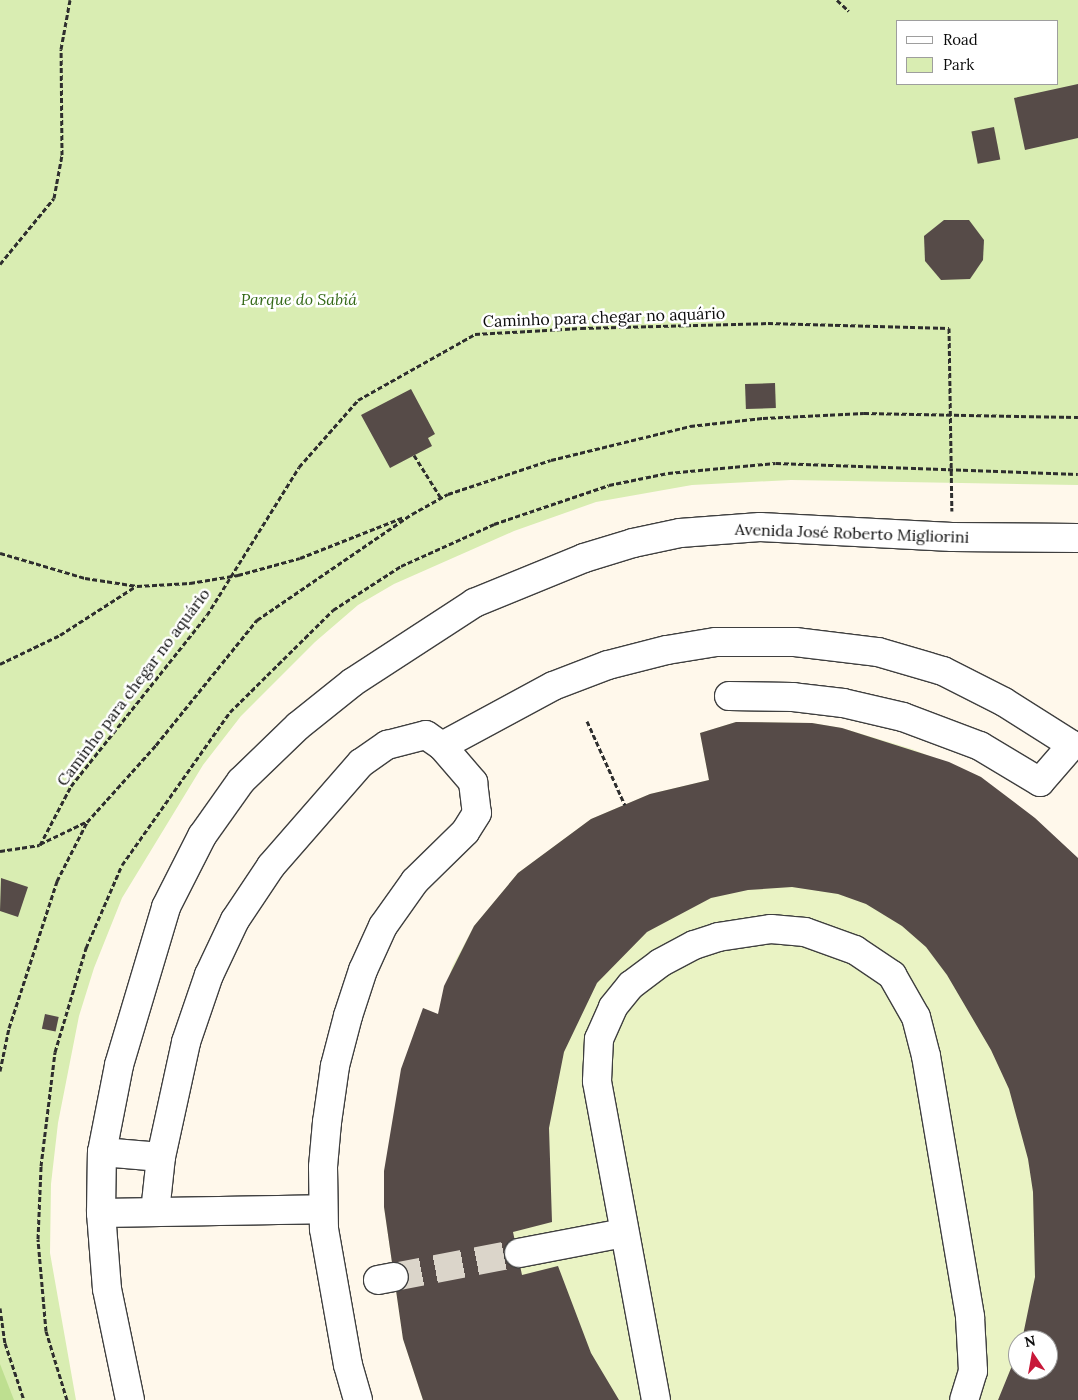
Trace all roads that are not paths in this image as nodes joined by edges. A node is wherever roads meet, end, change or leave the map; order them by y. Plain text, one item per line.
1 (1078, 538) edge
2 (729, 696) dead end
3 (442, 746) junction
4 (102, 1152) junction
5 (161, 1157) junction
6 (323, 1209) junction
7 (155, 1212) junction
8 (101, 1213) junction
9 (624, 1233) junction
10 (519, 1253) tunnel mouth
11 (130, 1400) edge
12 (358, 1400) edge
13 (656, 1400) edge
14 (964, 1400) edge

1 - 4 street, Avenida José Roberto Migliorini
2 - 3 street
3 - 5 street
3 - 6 street
4 - 5 street
4 - 8 street, Avenida José Roberto Migliorini
5 - 7 street
6 - 7 street
6 - 12 street
7 - 8 street
8 - 11 street, Avenida José Roberto Migliorini
9 - 10 street
9 - 13 street
9 - 14 street

